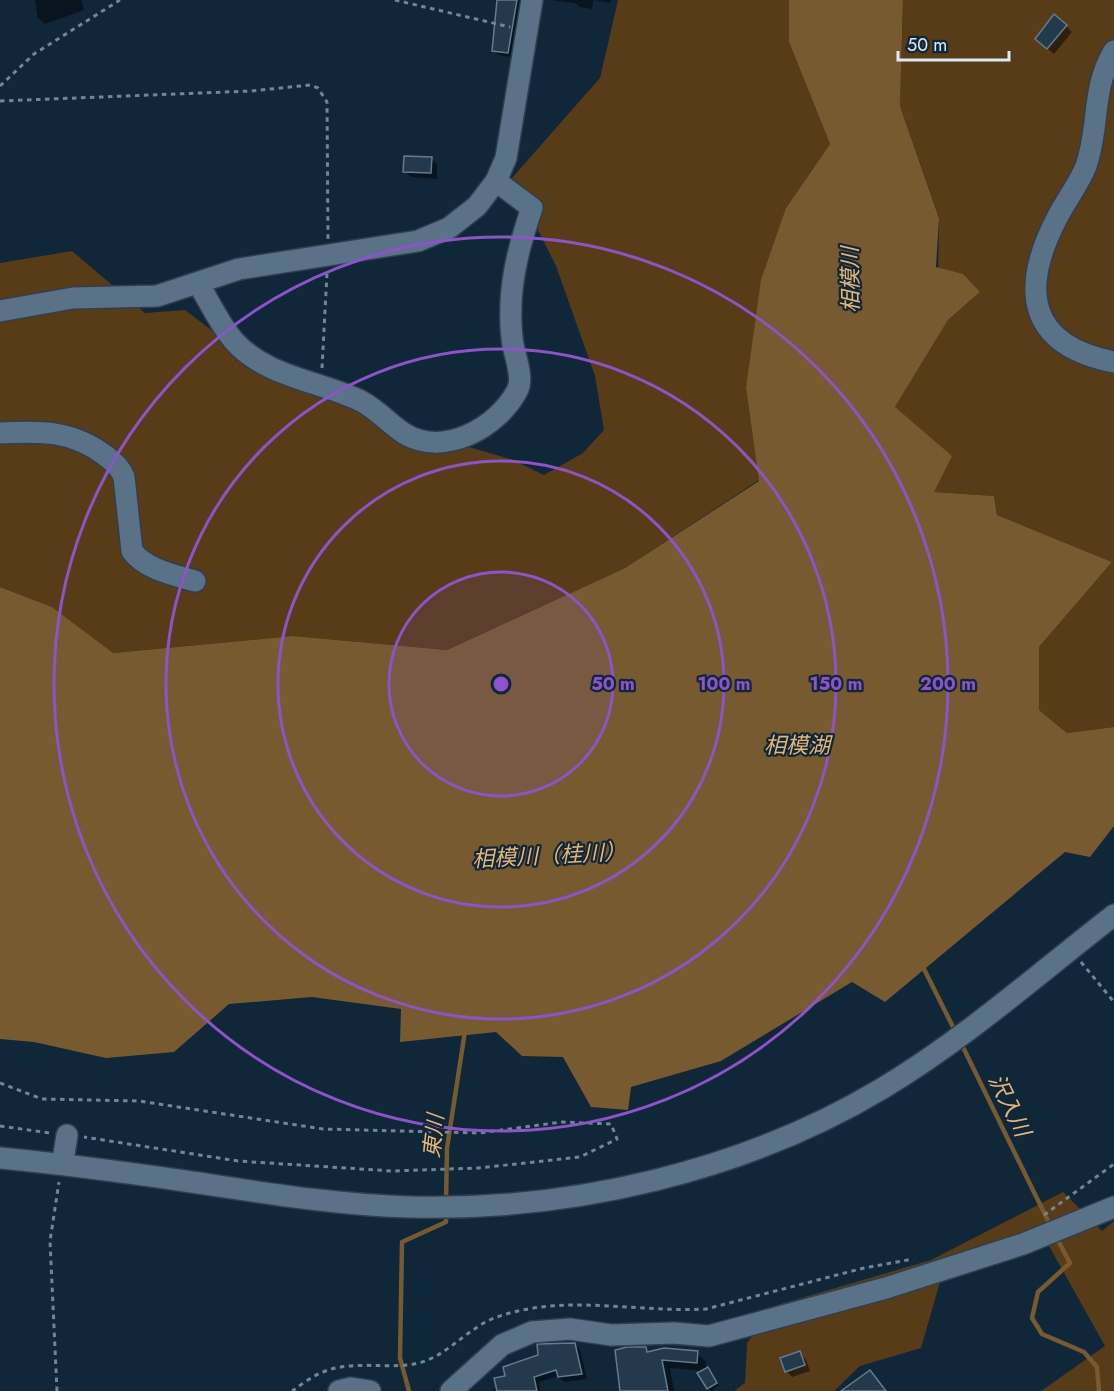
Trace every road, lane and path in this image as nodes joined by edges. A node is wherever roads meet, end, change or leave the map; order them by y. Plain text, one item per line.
1 (120, 0) edge
2 (395, 0) edge
3 (532, 0) edge
4 (528, 32) junction
5 (1114, 51) edge
6 (0, 86) edge
7 (0, 101) edge
8 (496, 181) junction
9 (328, 256) junction
10 (198, 283) junction
11 (0, 311) edge
12 (1114, 362) edge
13 (319, 384) junction
14 (0, 433) edge
15 (195, 581) dead end
16 (1114, 915) edge
17 (1071, 948) junction
18 (1114, 1002) edge
19 (0, 1083) edge
20 (0, 1126) edge
21 (0, 1158) edge
22 (1114, 1164) edge
23 (59, 1181) dead end
24 (1113, 1209) edge
25 (1042, 1216) dead end
26 (916, 1258) dead end
27 (57, 1391) edge
28 (292, 1391) edge
29 (339, 1391) edge
30 (370, 1391) edge
31 (451, 1391) edge

1 - 6 path
2 - 4 path
3 - 4 street
4 - 8 street
5 - 12 street
7 - 9 path
8 - 9 street
8 - 13 street
9 - 10 street
9 - 13 path
10 - 11 street
10 - 13 street
14 - 15 street
16 - 17 street
17 - 18 path
17 - 21 street
19 - 20 path
22 - 25 path
23 - 27 path
24 - 31 street
26 - 28 path
29 - 30 street

